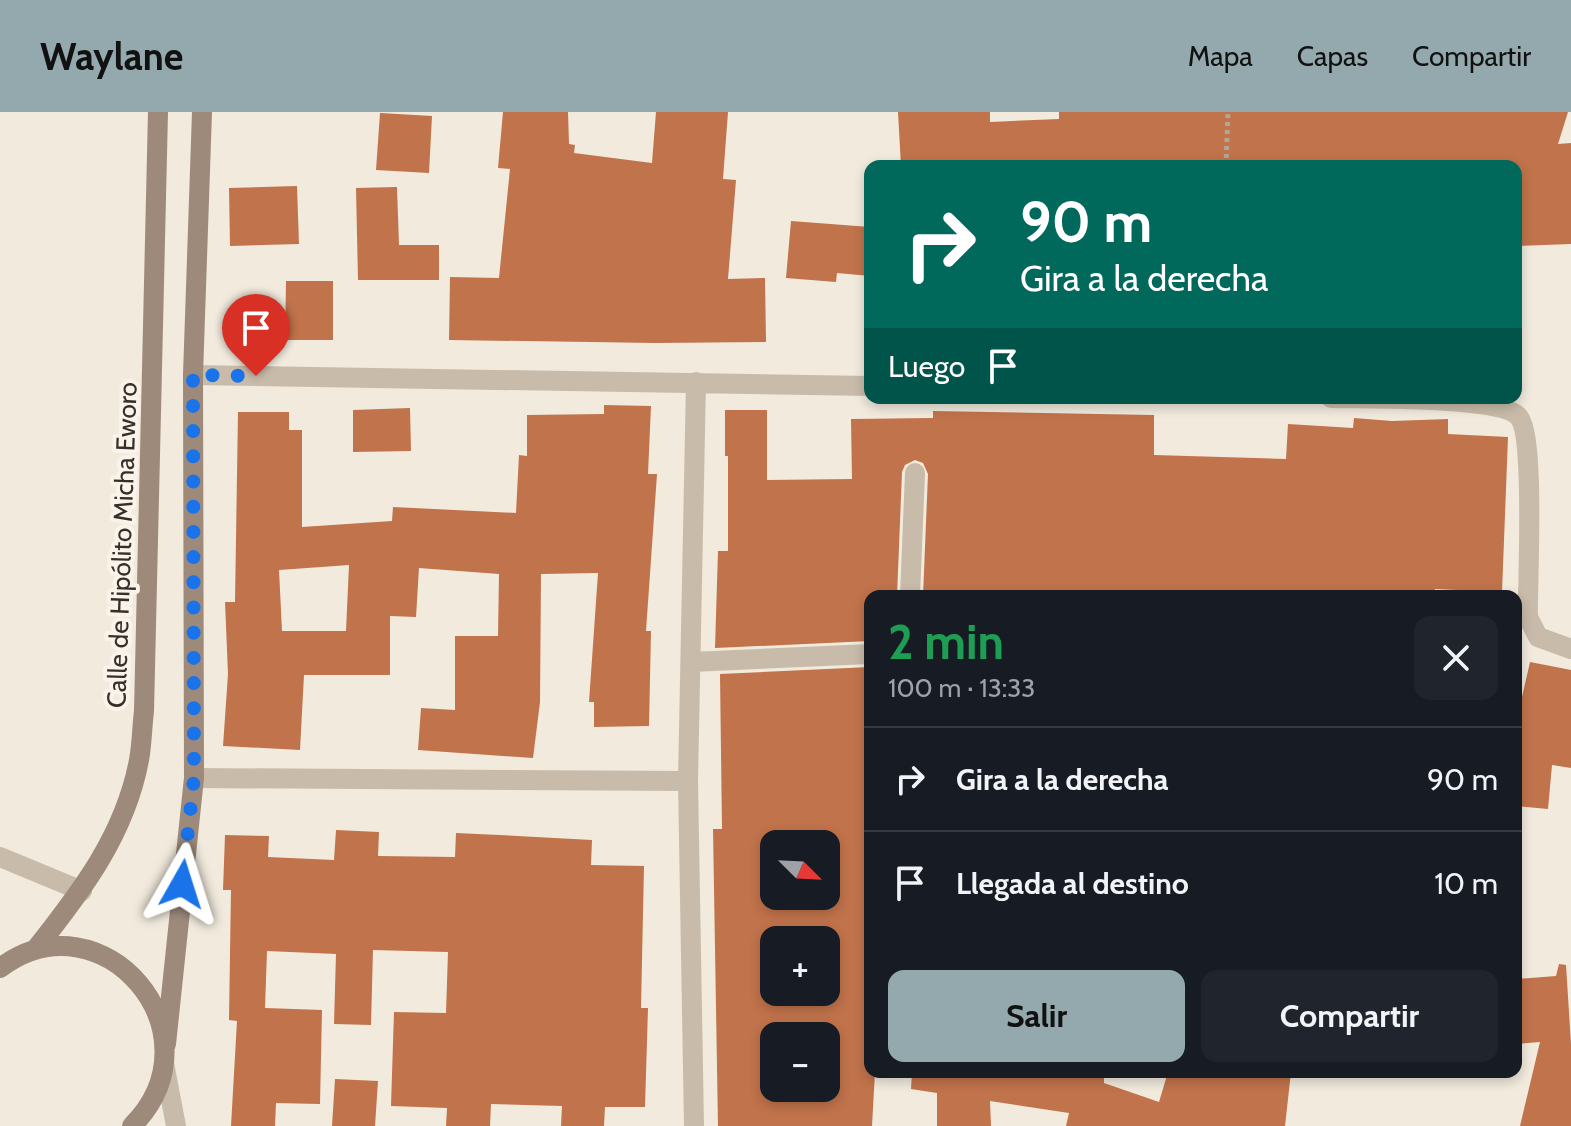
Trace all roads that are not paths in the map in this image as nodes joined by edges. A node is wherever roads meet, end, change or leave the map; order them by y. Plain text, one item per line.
1 (158, 112) edge
2 (202, 112) edge
3 (193, 375) junction
4 (696, 382) junction
5 (864, 386) edge
6 (1473, 404) edge
7 (915, 473) dead end
8 (910, 590) edge
9 (1571, 649) edge
10 (864, 654) edge
11 (691, 662) junction
12 (194, 778) junction
13 (688, 781) junction
14 (0, 857) edge
15 (82, 891) junction
16 (35, 950) junction
17 (2, 964) edge
18 (165, 1054) junction
19 (132, 1126) edge
20 (176, 1126) edge
21 (694, 1126) edge

1 - 15 main road, Calle de Hipólito Micha Eworo
2 - 3 main road
3 - 4 street
3 - 12 main road
4 - 5 street
4 - 11 street
6 - 9 street
7 - 8 street
10 - 11 street
11 - 13 street
12 - 13 street
12 - 18 main road
13 - 21 street
14 - 15 street
15 - 16 main road, Calle de Hipólito Micha Eworo
16 - 17 main road
16 - 18 main road
18 - 19 main road
18 - 20 street

